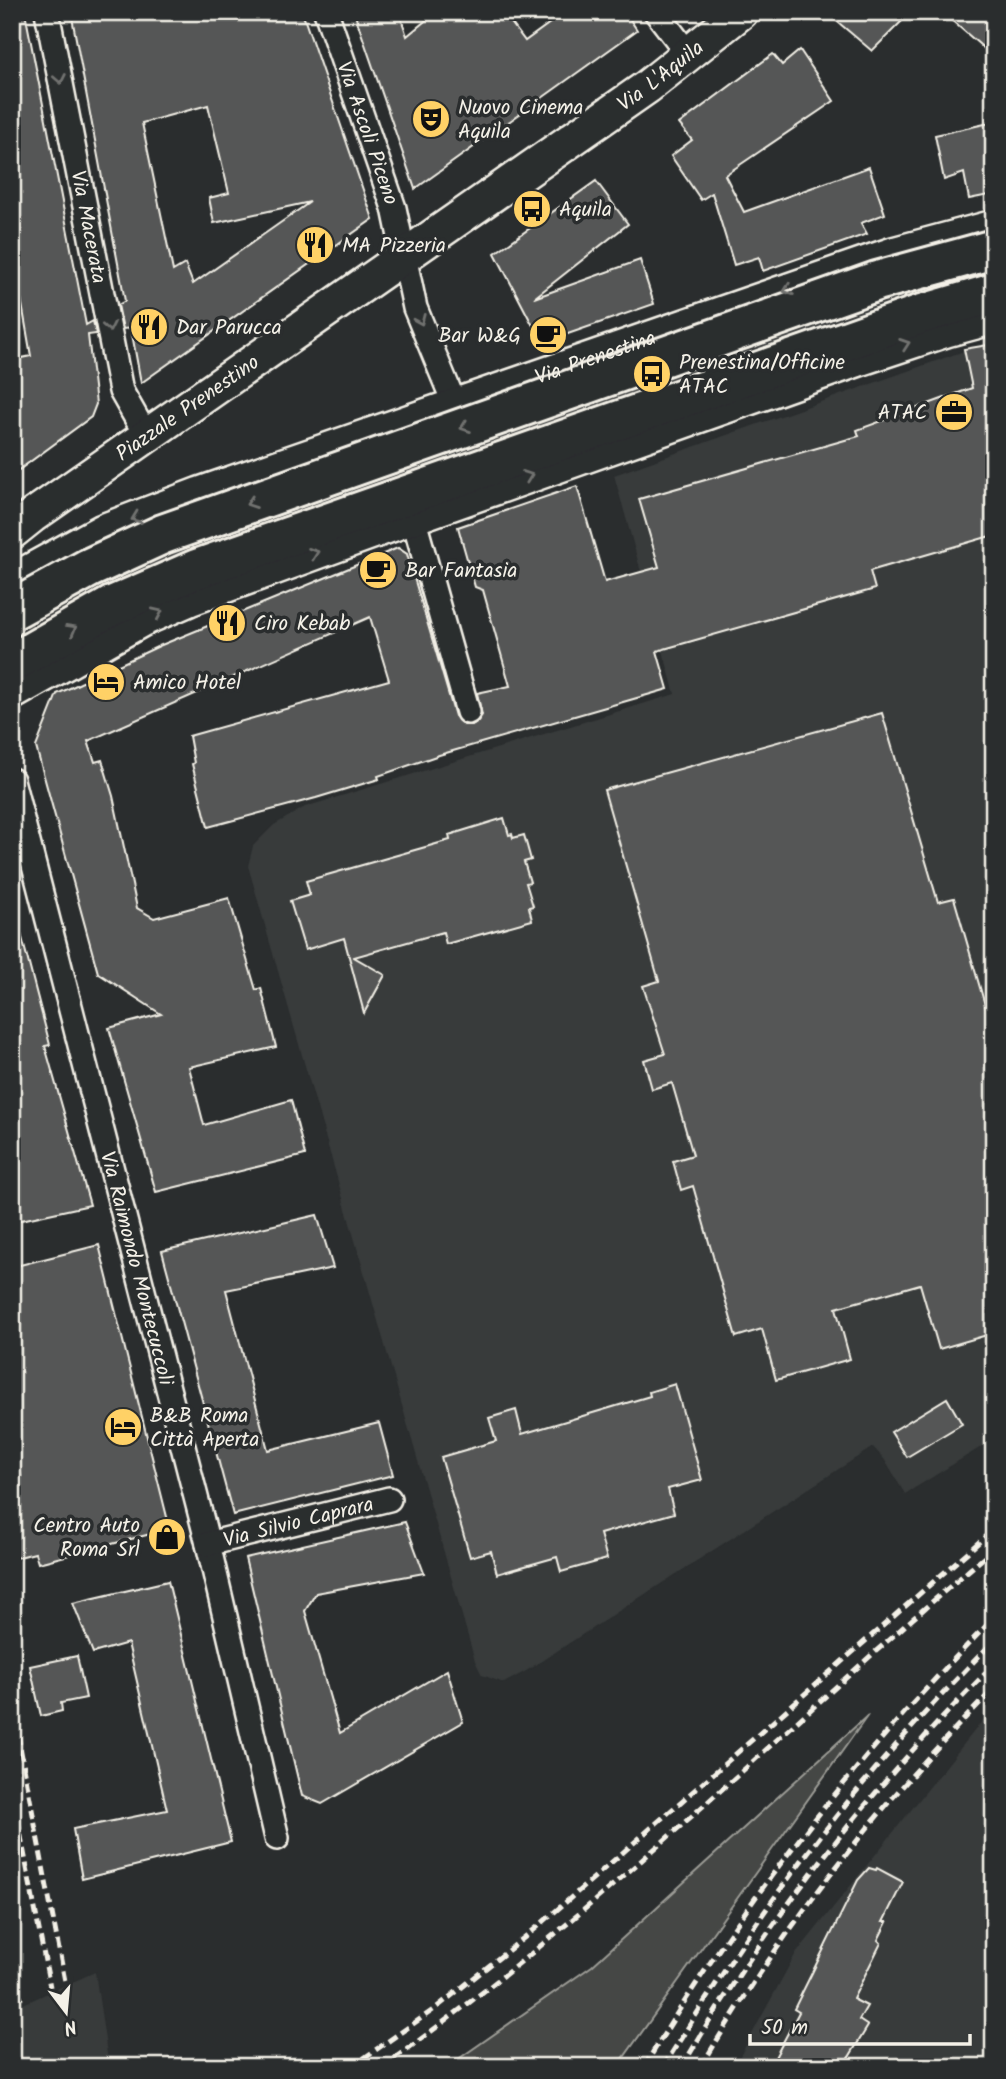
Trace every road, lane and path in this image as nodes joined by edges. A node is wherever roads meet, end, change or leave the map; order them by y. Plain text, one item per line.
1 (47, 12) edge
2 (326, 12) edge
3 (656, 12) edge
4 (741, 12) edge
5 (689, 55) junction
6 (994, 227) edge
7 (994, 249) edge
8 (404, 254) junction
9 (994, 293) edge
10 (994, 317) edge
11 (455, 405) junction
12 (150, 435) junction
13 (413, 517) junction
14 (22, 524) edge
15 (15, 589) edge
16 (12, 615) edge
17 (12, 663) edge
18 (12, 693) edge
19 (468, 712) dead end
20 (12, 780) edge
21 (389, 1499) dead end
22 (208, 1544) junction
23 (277, 1838) dead end

1 -> 12 street, Via Macerata
2 - 8 street, Via Ascoli Piceno
3 - 5 street
4 - 5 main road, Via L'Aquila
5 - 8 main road, Via L'Aquila
6 -> 11 main road, Via Prenestina
7 -> 15 highway, bridge
8 -> 11 street
8 - 12 main road, Piazzale Prenestino
17 -> 9 highway
13 -> 10 main road
11 -> 15 main road, Via Prenestina
12 - 14 main road, Piazzale Prenestino
18 -> 13 main road
13 - 19 street
14 - 15 main road
15 - 16 main road
20 - 22 street, Via Raimondo Montecuccoli
21 - 22 street, Via Silvio Caprara
22 - 23 street, Via Raimondo Montecuccoli

